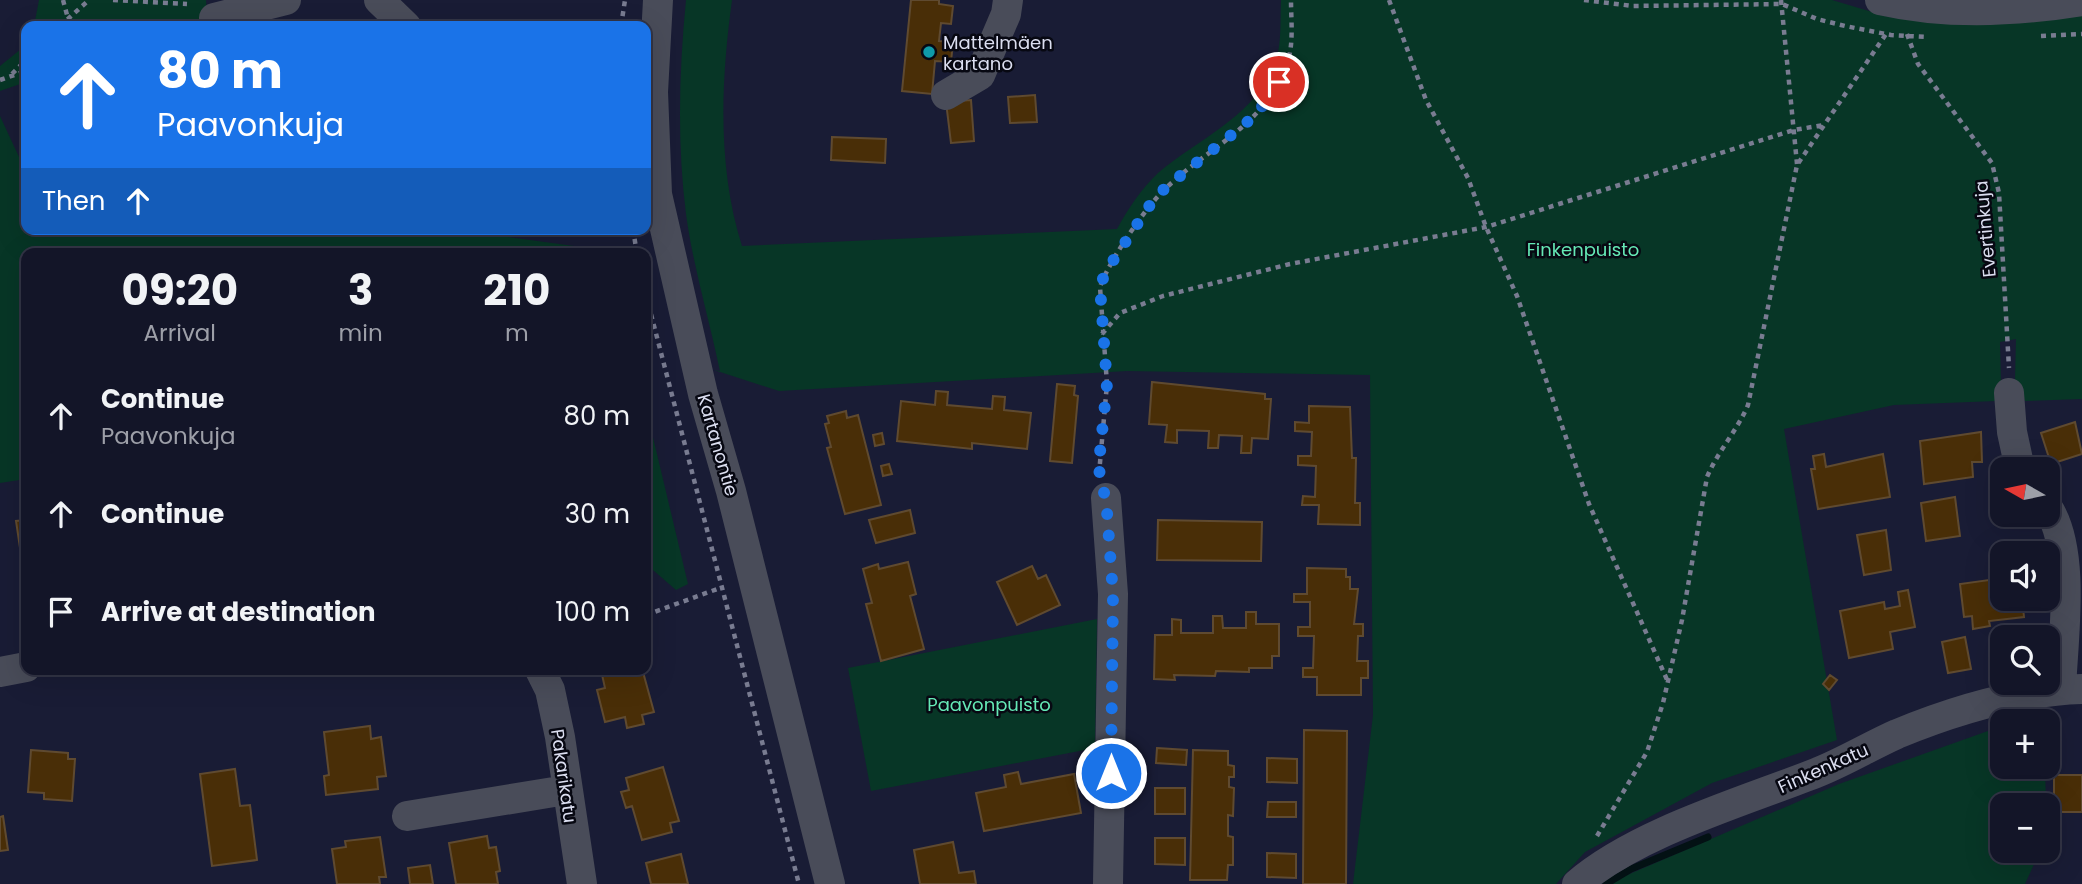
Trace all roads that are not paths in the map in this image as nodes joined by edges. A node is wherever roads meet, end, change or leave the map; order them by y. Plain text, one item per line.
1 (286, 0) edge
2 (379, 0) edge
3 (658, 0) edge
4 (1008, 0) edge
5 (2082, 1) edge
6 (1893, 3) edge
7 (214, 18) dead end
8 (401, 21) edge
9 (946, 95) dead end
10 (2009, 393) road end
11 (2017, 457) edge
12 (1106, 498) road end
13 (2056, 527) edge
14 (21, 668) edge
15 (0, 672) edge
16 (542, 675) edge
17 (2072, 689) edge
18 (566, 790) junction
19 (407, 816) dead end
20 (1580, 881) edge
21 (582, 884) edge
22 (830, 884) edge
23 (1108, 884) edge

1 - 7 street
2 - 8 street
3 - 22 street, Kartanontie
4 - 9 street
5 - 6 street
10 - 11 street
12 - 23 street
13 - 17 street
14 - 15 street
16 - 18 street, Pakarikatu
17 - 20 street, Finkenkatu
18 - 19 street
18 - 21 street, Pakarikatu

